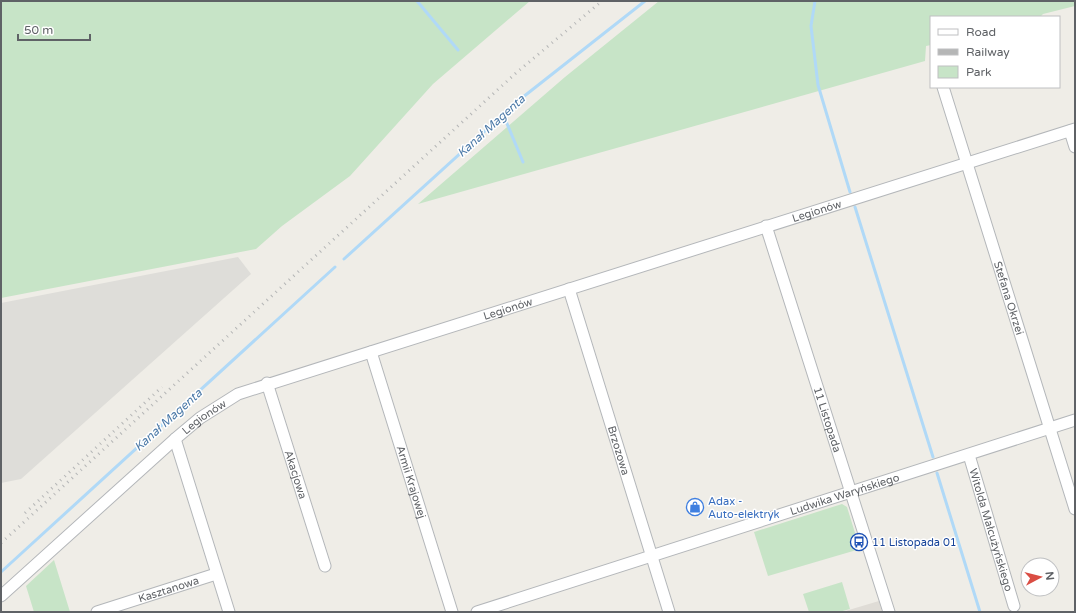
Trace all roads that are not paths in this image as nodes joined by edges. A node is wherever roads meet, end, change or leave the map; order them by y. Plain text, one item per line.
1 (944, 88) edge
2 (1073, 130) edge
3 (1075, 147) edge
4 (966, 163) junction
5 (766, 226) junction
6 (569, 289) junction
7 (370, 352) junction
8 (267, 383) junction
9 (1075, 420) edge
10 (1050, 428) junction
11 (175, 439) junction
12 (969, 455) junction
13 (851, 492) junction
14 (1075, 509) edge
15 (652, 556) junction
16 (325, 566) dead end
17 (216, 574) junction
18 (1, 596) edge
19 (1014, 606) dead end
20 (97, 612) edge
21 (229, 612) edge
22 (452, 612) edge
23 (477, 612) edge
24 (669, 612) edge
25 (889, 612) edge

1 - 4 street, Stefana Okrzei
2 - 3 street
2 - 4 street, Legionów
4 - 5 street, Legionów
4 - 10 street, Stefana Okrzei
5 - 6 street, Legionów
5 - 13 street, 11 Listopada
6 - 7 street, Legionów
6 - 15 street, Brzozowa
7 - 8 street, Legionów
7 - 22 street, Armii Krajowej
8 - 11 street, Legionów
8 - 16 street, Akacjowa
9 - 10 street, Ludwika Waryńskiego
10 - 12 street, Ludwika Waryńskiego
10 - 14 street, Stefana Okrzei
11 - 17 street
11 - 18 street, Legionów
12 - 13 street, Ludwika Waryńskiego
12 - 19 street, Witolda Małcużyńskiego
13 - 15 street, Ludwika Waryńskiego
13 - 25 street, 11 Listopada
15 - 23 street, Ludwika Waryńskiego
15 - 24 street, Brzozowa
17 - 20 street, Kasztanowa
17 - 21 street

